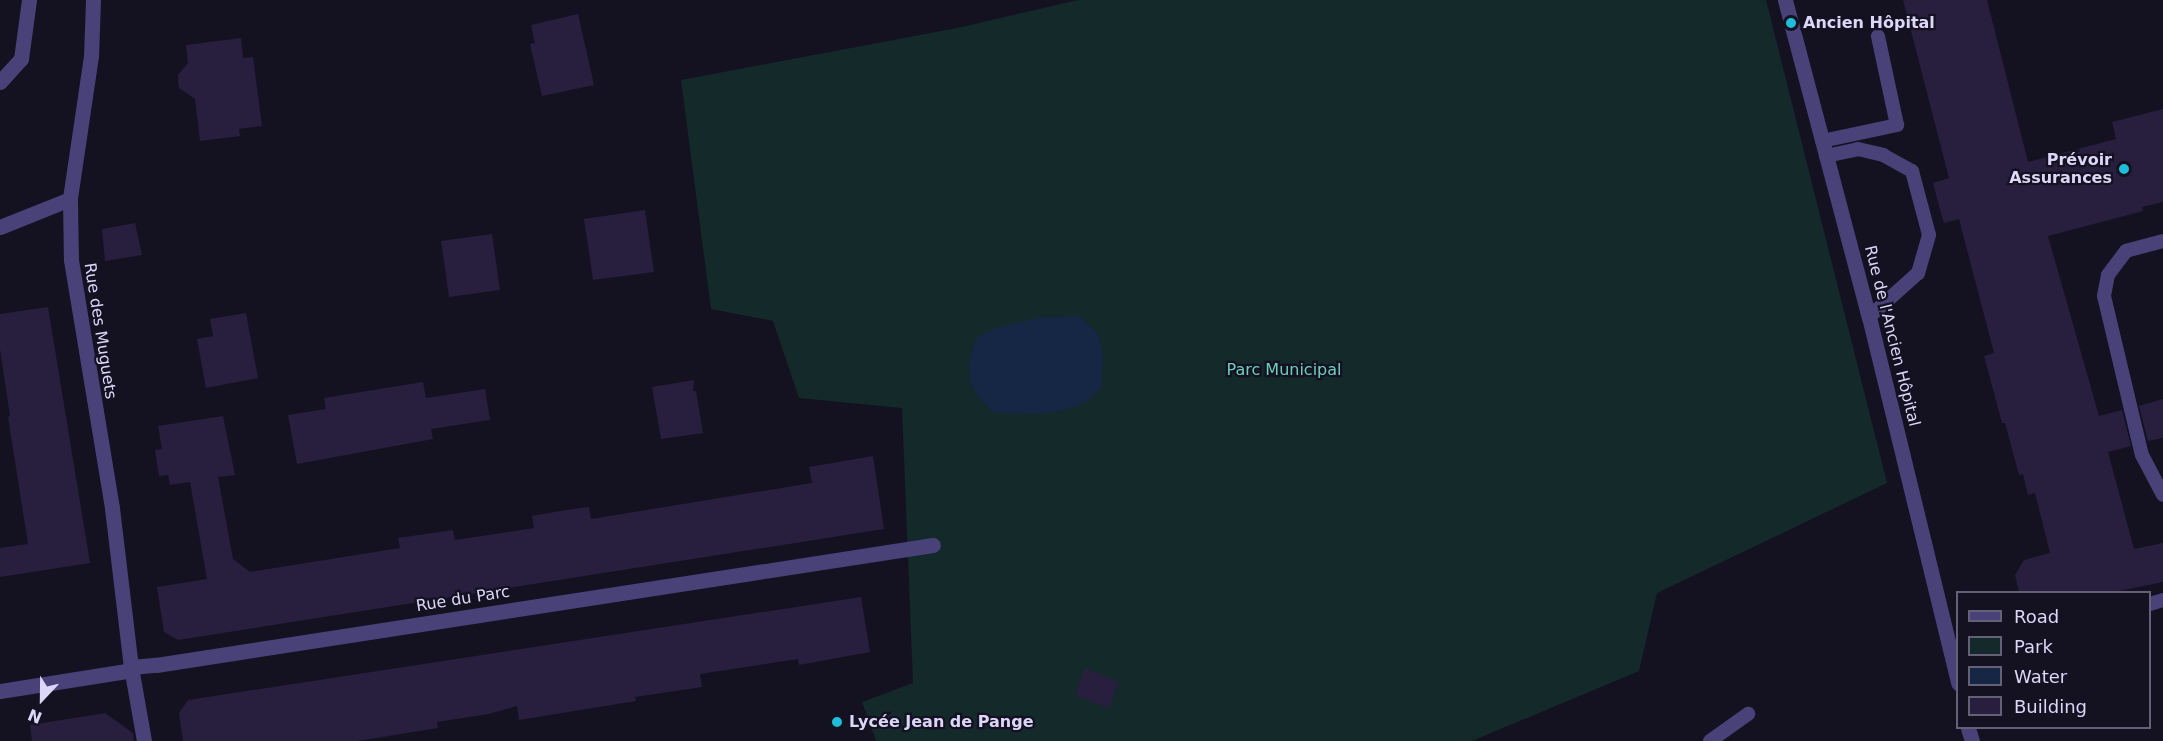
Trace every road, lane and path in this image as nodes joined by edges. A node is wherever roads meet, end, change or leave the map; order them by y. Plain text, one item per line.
1 (30, 0) edge
2 (93, 0) edge
3 (1785, 0) edge
4 (1878, 36) dead end
5 (0, 82) edge
6 (1824, 148) junction
7 (70, 199) junction
8 (0, 227) edge
9 (2163, 241) edge
10 (1869, 317) junction
11 (2163, 495) edge
12 (933, 545) dead end
13 (1955, 666) edge
14 (131, 667) junction
15 (0, 691) edge
16 (1748, 714) dead end
17 (144, 741) edge
18 (1710, 741) edge

1 - 5 street
2 - 7 street, Rue des Muguets
3 - 6 street, Rue de l'Ancien Hôpital
4 - 6 lane
6 - 10 street, Rue de l'Ancien Hôpital
6 - 10 lane
7 - 8 street
7 - 14 street, Rue des Muguets
9 - 11 lane
10 - 13 street, Rue de l'Ancien Hôpital
12 - 14 street, Rue du Parc
14 - 15 street, Rue du Parc
14 - 17 street, Rue des Muguets
16 - 18 lane

